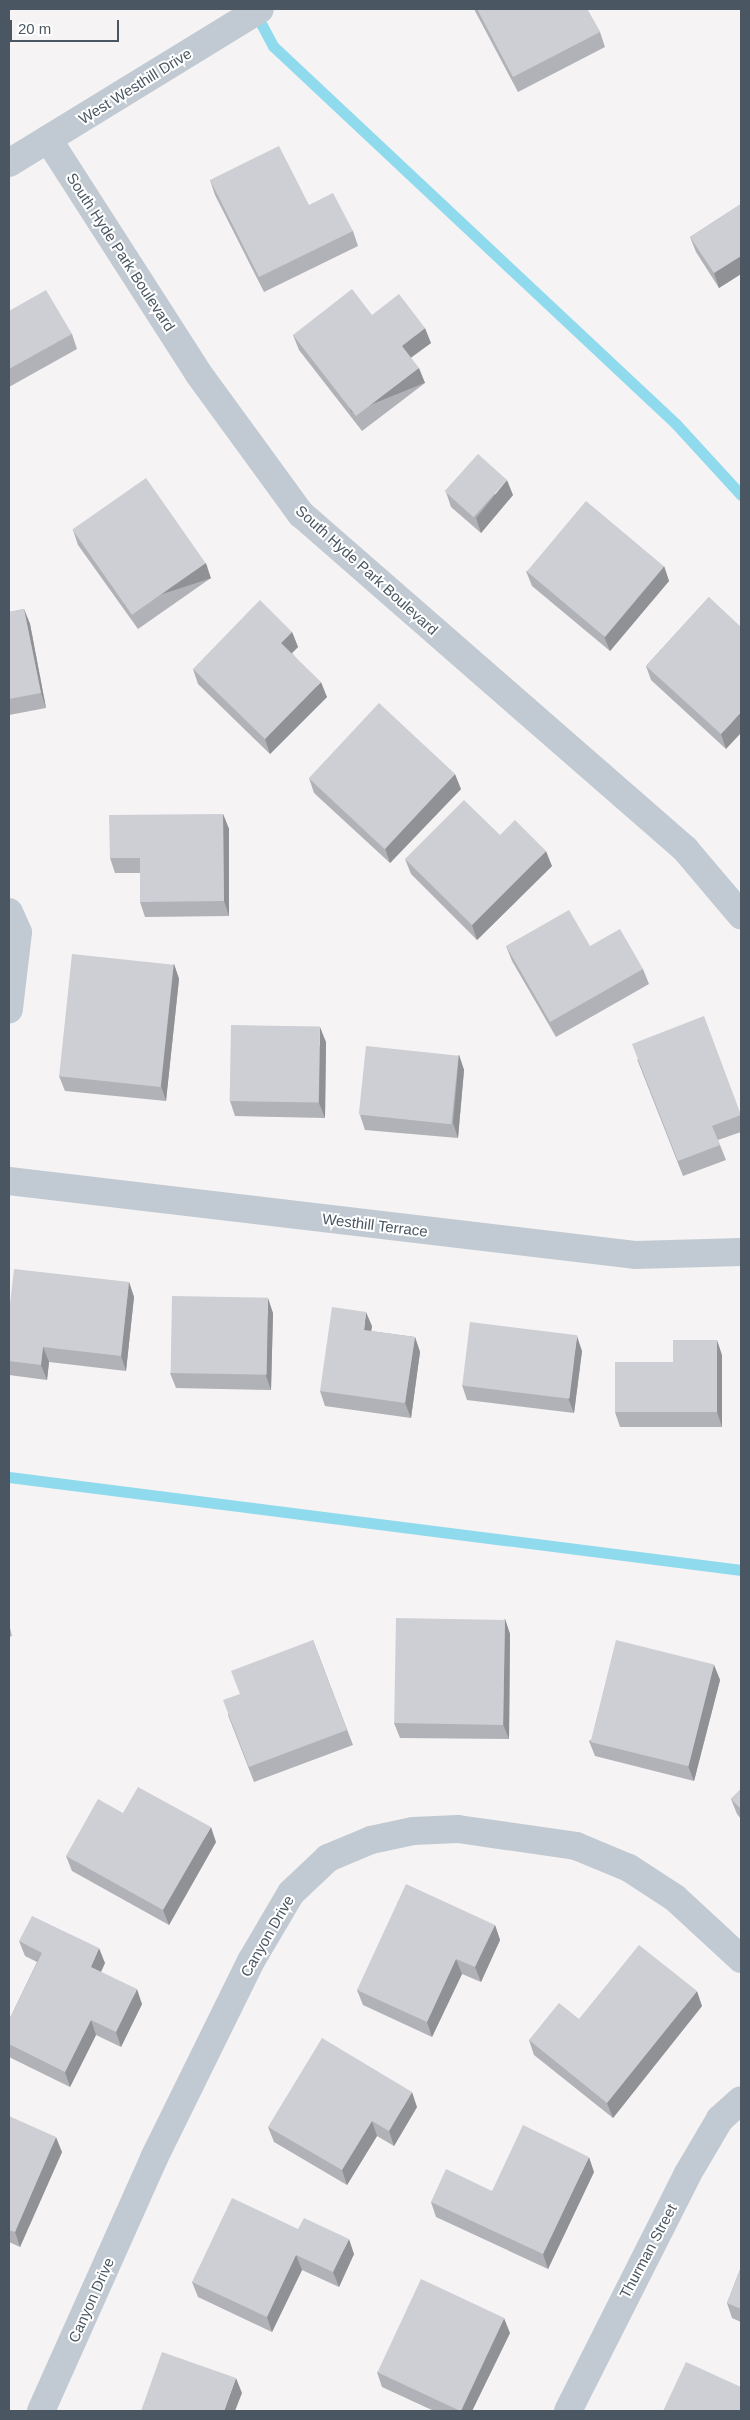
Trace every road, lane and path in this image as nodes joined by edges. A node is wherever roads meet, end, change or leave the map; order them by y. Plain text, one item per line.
1 (260, 9) edge
2 (48, 139) junction
3 (9, 163) edge
4 (9, 912) edge
5 (741, 915) edge
6 (9, 1009) edge
7 (9, 1181) edge
8 (741, 1252) edge
9 (741, 1959) edge
10 (741, 2100) edge
11 (41, 2411) edge
12 (568, 2411) edge

1 - 2 street, West Westhill Drive
2 - 3 street, West Westhill Drive
2 - 5 street, South Hyde Park Boulevard
4 - 6 street
7 - 8 street, Westhill Terrace
9 - 11 street, Canyon Drive
10 - 12 street, Thurman Street

